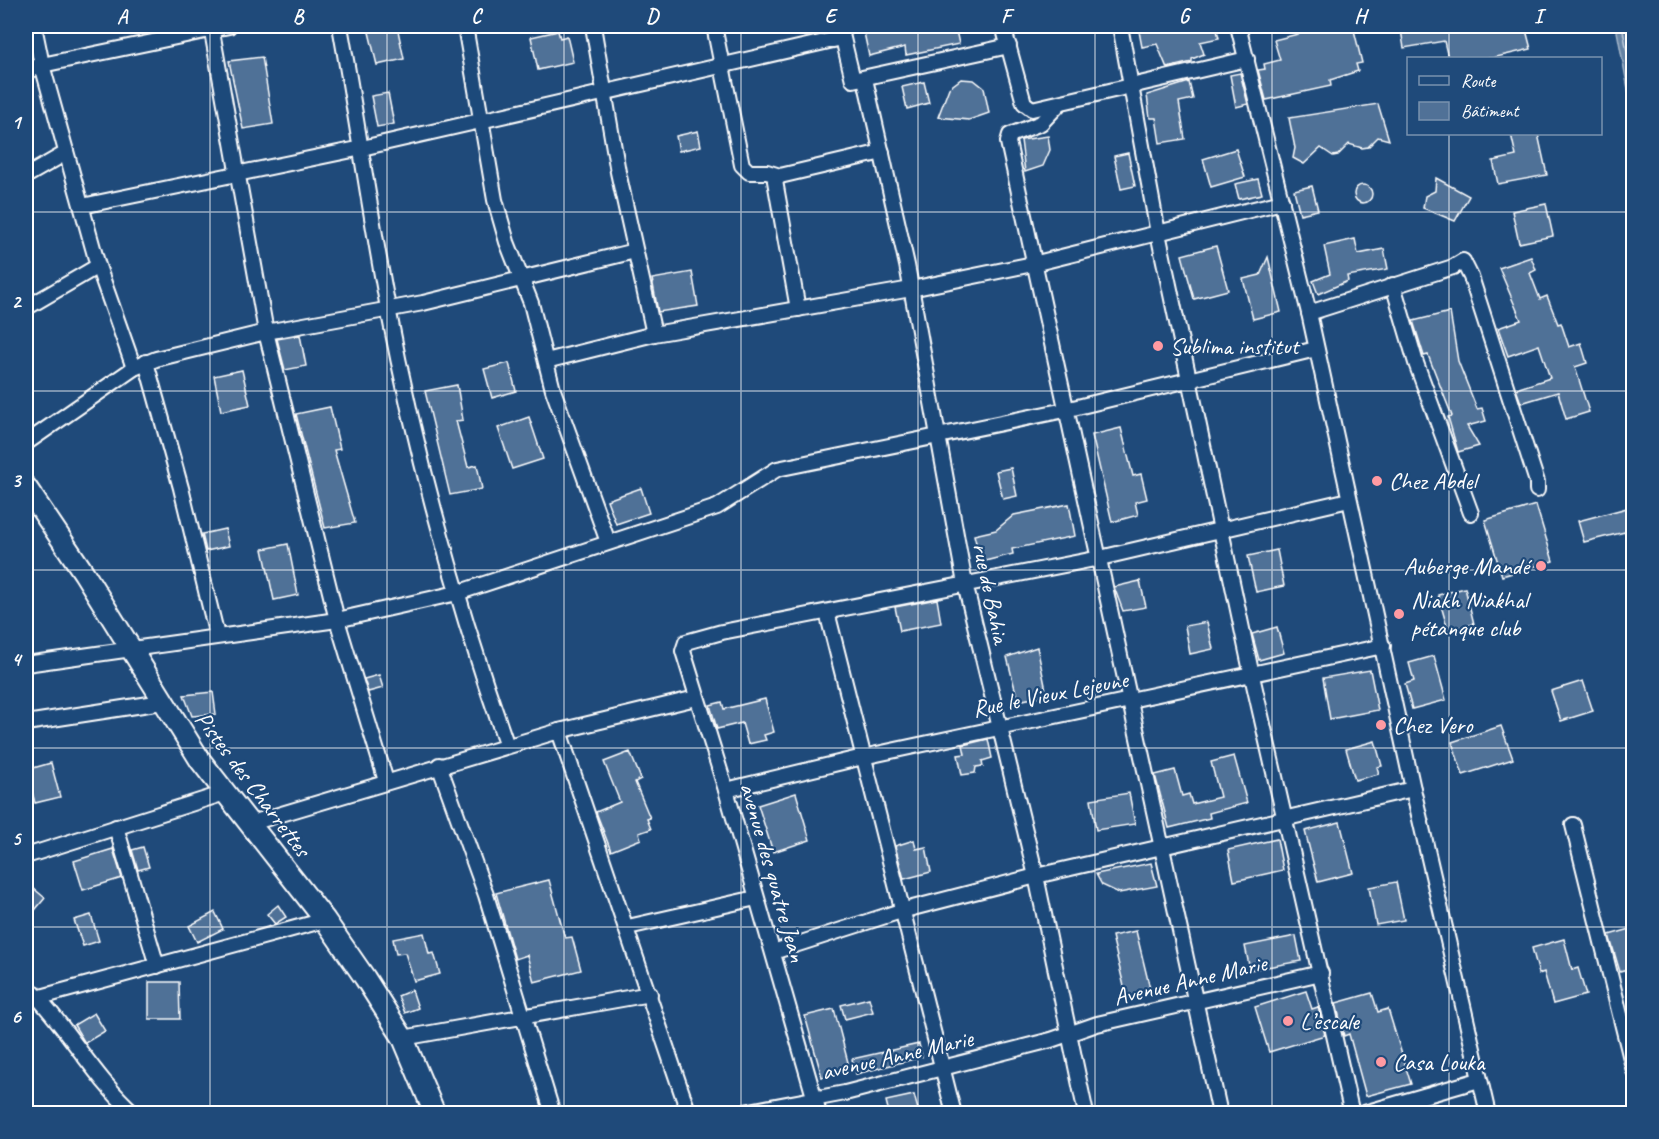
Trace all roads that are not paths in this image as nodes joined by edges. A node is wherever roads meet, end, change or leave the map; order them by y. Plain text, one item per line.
1 (34, 26) edge
2 (229, 26) edge
3 (340, 26) edge
4 (465, 26) edge
5 (593, 26) edge
6 (714, 26) edge
7 (1003, 26) edge
8 (1120, 26) edge
9 (1238, 26) edge
10 (211, 28) edge
11 (841, 32) edge
12 (1009, 46) junction
13 (1247, 59) junction
14 (42, 65) junction
15 (721, 67) junction
16 (26, 72) edge
17 (865, 79) junction
18 (1133, 86) junction
19 (603, 94) junction
20 (1059, 104) junction
21 (482, 120) junction
22 (362, 148) junction
23 (882, 152) junction
24 (66, 153) junction
25 (236, 173) junction
26 (26, 176) edge
27 (780, 176) junction
28 (1282, 202) junction
29 (82, 206) junction
30 (1158, 233) junction
31 (635, 251) junction
32 (1033, 264) junction
33 (98, 266) junction
34 (523, 281) junction
35 (1393, 285) junction
36 (911, 289) junction
37 (26, 308) edge
38 (388, 309) junction
39 (798, 309) junction
40 (1310, 313) junction
41 (266, 332) junction
42 (654, 334) junction
43 (1316, 350) junction
44 (546, 361) junction
45 (140, 365) junction
46 (1190, 381) junction
47 (1065, 410) junction
48 (936, 436) junction
49 (26, 443) edge
50 (1537, 490) dead end
51 (28, 496) edge
52 (1348, 500) junction
53 (1471, 513) dead end
54 (1221, 531) junction
55 (608, 542) junction
56 (1100, 558) junction
57 (965, 584) junction
58 (458, 593) junction
59 (827, 612) junction
60 (337, 620) junction
61 (217, 636) junction
62 (1383, 646) junction
63 (129, 648) junction
64 (26, 664) edge
65 (1252, 676) junction
66 (696, 698) junction
67 (1130, 701) junction
68 (162, 702) junction
69 (26, 723) edge
70 (999, 727) junction
71 (559, 731) junction
72 (507, 746) junction
73 (863, 757) junction
74 (439, 765) junction
75 (386, 781) junction
76 (1413, 789) junction
77 (726, 790) junction
78 (225, 793) junction
79 (1287, 820) junction
80 (248, 824) junction
81 (1573, 825) dead end
82 (116, 827) junction
83 (1161, 848) junction
84 (26, 856) edge
85 (1036, 876) junction
86 (756, 898) junction
87 (901, 911) junction
88 (325, 920) junction
89 (627, 927) junction
90 (773, 952) junction
91 (158, 966) junction
92 (1321, 973) junction
93 (26, 985) edge
94 (650, 994) junction
95 (32, 999) edge
96 (1196, 1001) junction
97 (525, 1017) junction
98 (1069, 1034) junction
99 (403, 1038) junction
100 (943, 1068) junction
101 (1634, 1071) edge
102 (1479, 1080) junction
103 (814, 1097) junction
104 (135, 1113) edge
105 (435, 1113) edge
106 (553, 1113) edge
107 (689, 1113) edge
108 (734, 1113) edge
109 (819, 1113) edge
110 (954, 1113) edge
111 (1086, 1113) edge
112 (1220, 1113) edge
113 (1352, 1113) edge
114 (1361, 1113) edge
115 (1488, 1113) edge

1 - 14 street
2 - 10 street
3 - 22 street
4 - 21 street
5 - 19 street
6 - 15 street
7 - 12 street
8 - 18 street
9 - 13 street
10 - 14 street
10 - 25 street
11 - 15 street
11 - 17 street
12 - 17 street
12 - 20 street
13 - 18 street
13 - 28 street
14 - 16 street
14 - 24 street
15 - 19 street
15 - 27 street
17 - 23 street, rue de Bahia
18 - 20 street
18 - 30 street
19 - 21 street
19 - 31 street
20 - 32 street
21 - 22 street
21 - 34 street
22 - 25 street
22 - 38 street
23 - 27 street
23 - 36 street, rue de Bahia
24 - 26 street
24 - 29 street
25 - 29 street
25 - 41 street
27 - 39 street
28 - 30 street
28 - 40 street
29 - 33 street
30 - 32 street
30 - 46 street
31 - 34 street
31 - 42 street
32 - 36 street
32 - 47 street
33 - 37 street
33 - 45 street
34 - 38 street
34 - 44 street
35 - 40 street
35 - 50 street
35 - 53 street
36 - 39 street
36 - 48 street, rue de Bahia
38 - 41 street
38 - 58 street
39 - 42 street
40 - 43 street
41 - 45 street
41 - 60 street
42 - 44 street
43 - 46 street
43 - 52 street
44 - 55 street
45 - 49 street
45 - 61 street
46 - 47 street
46 - 54 street
47 - 48 street
47 - 56 street
48 - 55 street
48 - 57 street, rue de Bahia
51 - 63 main road, Pistes des Charrettes
52 - 54 street
52 - 62 street
54 - 56 street
54 - 65 street
55 - 58 street
56 - 57 street
56 - 67 street
57 - 59 street
57 - 70 street, rue de Bahia
58 - 60 street
58 - 72 street
59 - 66 street, avenue des quatre Jean
59 - 73 street
60 - 61 street
60 - 75 street
61 - 63 street
62 - 65 street, Rue le Vieux Lejeune
62 - 76 street
63 - 64 street
63 - 68 main road, Pistes des Charrettes
65 - 67 street, Rue le Vieux Lejeune
65 - 79 street
66 - 71 street
66 - 77 street, avenue des quatre Jean
67 - 70 street, Rue le Vieux Lejeune
67 - 83 street
68 - 69 street
68 - 78 main road, Pistes des Charrettes
70 - 73 street, Rue le Vieux Lejeune
70 - 85 street, rue de Bahia
71 - 72 street
71 - 89 street
72 - 74 street
73 - 77 street, Rue le Vieux Lejeune
73 - 87 street
74 - 75 street
74 - 97 street
75 - 80 street
76 - 79 street
76 - 102 street
77 - 86 street, avenue des quatre Jean
78 - 80 main road, Pistes des Charrettes
78 - 82 street
79 - 83 street
79 - 92 street
80 - 88 main road, Pistes des Charrettes
81 - 101 street
82 - 84 street
82 - 91 street
83 - 85 street
83 - 96 street
85 - 87 street
85 - 98 street, rue de Bahia
86 - 89 street
86 - 90 street, avenue des quatre Jean
87 - 90 street
87 - 100 street
88 - 91 street
88 - 99 main road, Pistes des Charrettes
89 - 94 street
90 - 103 street, avenue des quatre Jean
91 - 95 street
92 - 96 street, Avenue Anne Marie
92 - 113 street
93 - 95 street
94 - 97 street
94 - 107 street
95 - 104 street
96 - 98 street, Avenue Anne Marie
96 - 112 street
97 - 99 street
97 - 106 street
98 - 100 street, avenue Anne Marie
98 - 111 street, rue de Bahia
99 - 105 main road, Pistes des Charrettes
100 - 103 street, avenue Anne Marie
100 - 110 street
102 - 114 street
102 - 115 street
103 - 108 street, avenue Anne Marie
103 - 109 street, avenue des quatre Jean

